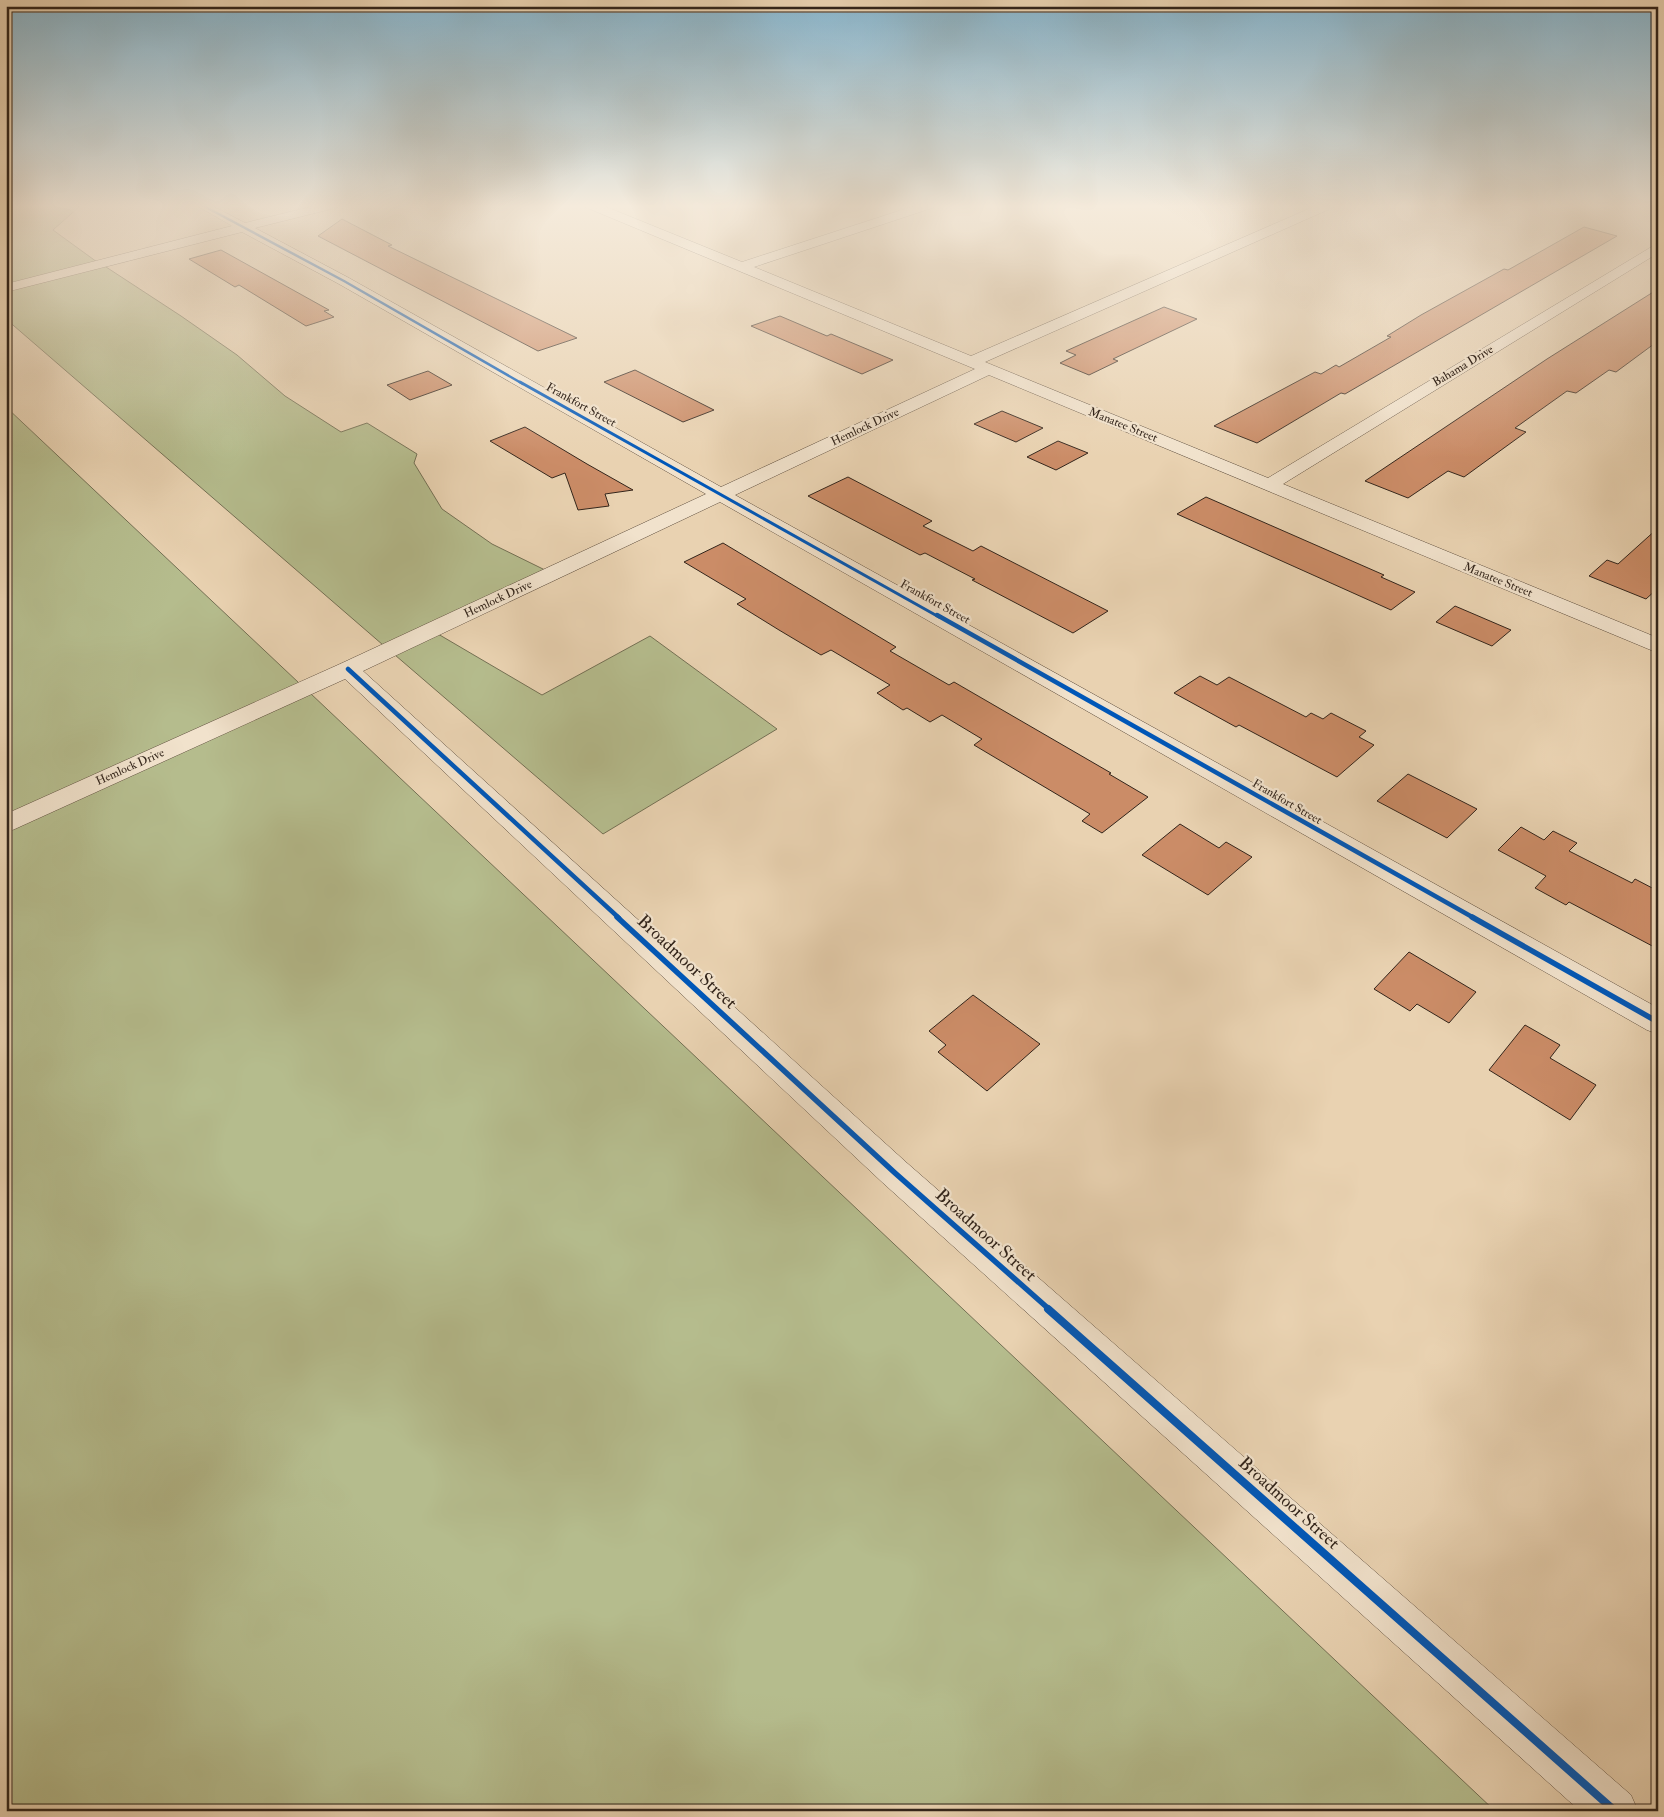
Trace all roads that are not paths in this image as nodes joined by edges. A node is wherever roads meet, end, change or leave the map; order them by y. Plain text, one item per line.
1 (354, 289) edge
2 (794, 289) edge
3 (1147, 289) edge
4 (1590, 289) edge
5 (980, 366) junction
6 (1269, 485) junction
7 (723, 495) junction
8 (1658, 646) edge
9 (348, 669) junction
10 (6, 824) edge
11 (1658, 1022) edge
12 (1615, 1811) edge

1 - 7 street, Frankfort Street
2 - 5 street, Manatee Street
3 - 5 street, Hemlock Drive
4 - 6 street, Bahama Drive
5 - 6 street, Manatee Street
5 - 7 street, Hemlock Drive
6 - 8 street, Manatee Street
7 - 9 street, Hemlock Drive
7 - 11 street, Frankfort Street
9 - 10 street, Hemlock Drive
9 - 12 street, Broadmoor Street

